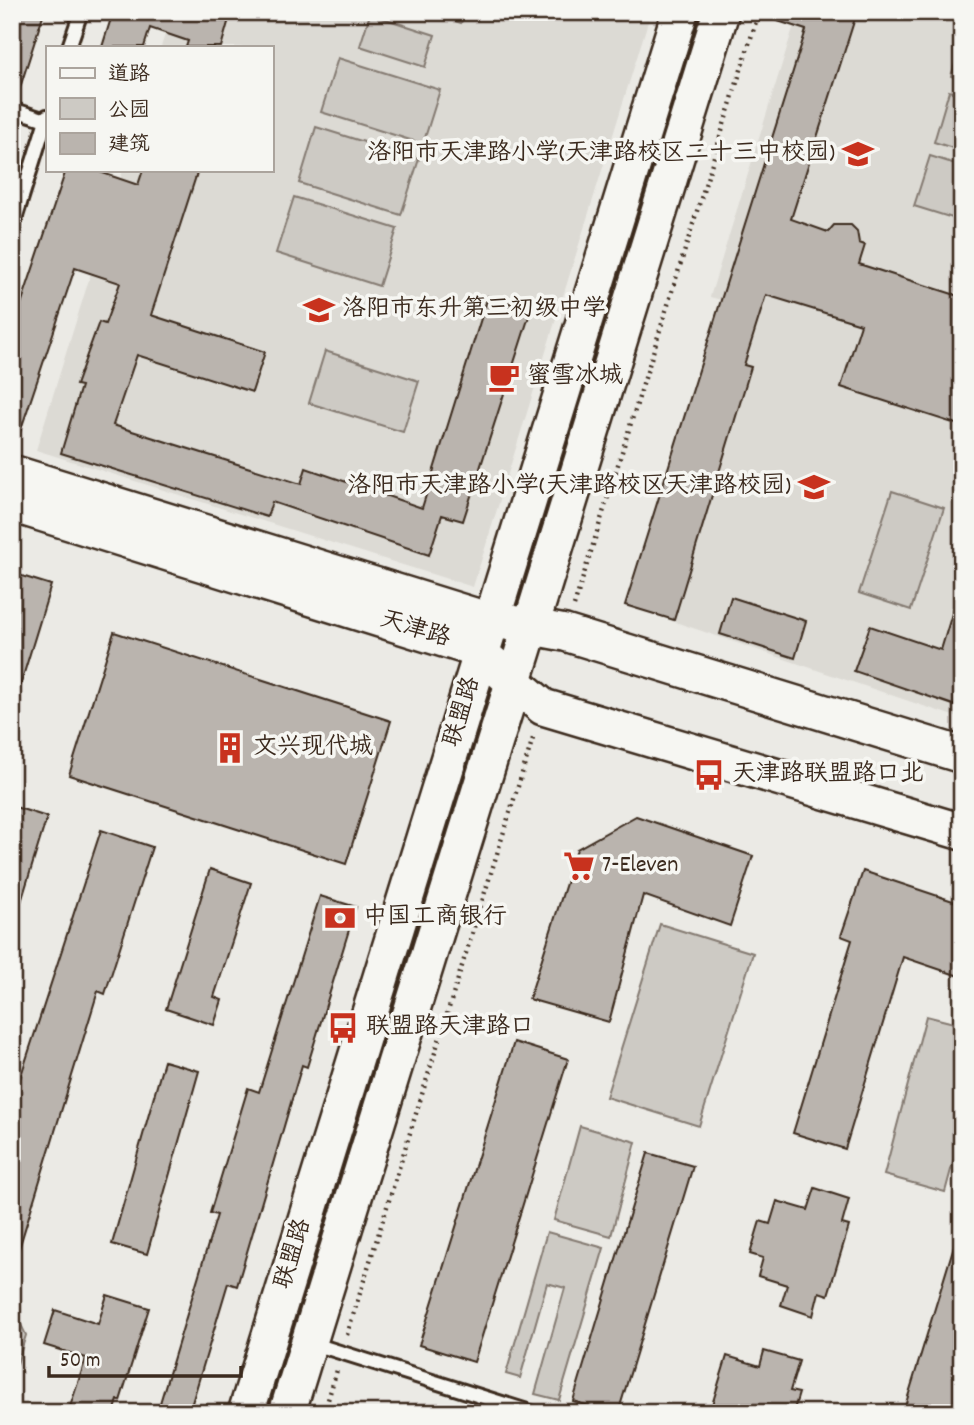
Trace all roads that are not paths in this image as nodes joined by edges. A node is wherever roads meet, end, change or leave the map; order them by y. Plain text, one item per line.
1 (81, 12) edge
2 (680, 12) edge
3 (721, 12) edge
4 (69, 46) edge
5 (12, 110) edge
6 (46, 118) edge
7 (46, 121) edge
8 (12, 229) edge
9 (12, 473) edge
10 (12, 504) edge
11 (491, 621) junction
12 (529, 625) junction
13 (481, 654) junction
14 (513, 682) junction
15 (962, 755) edge
16 (962, 832) edge
17 (308, 1342) junction
18 (246, 1413) edge
19 (287, 1413) edge
20 (534, 1413) edge

1 - 4 lane
2 - 11 main road, 联盟路
3 - 12 main road, 联盟路
5 - 6 lane
7 - 8 lane
9 - 11 main road, 天津路
10 - 13 main road, 天津路
11 - 12 main road, 天津路
11 - 13 main road, 联盟路
12 - 14 main road, 联盟路
12 - 15 main road, 天津路
13 - 14 main road, 天津路
13 - 18 main road, 联盟路
14 - 16 main road, 天津路
14 - 17 main road, 联盟路
17 - 19 main road, 联盟路
17 - 20 lane

